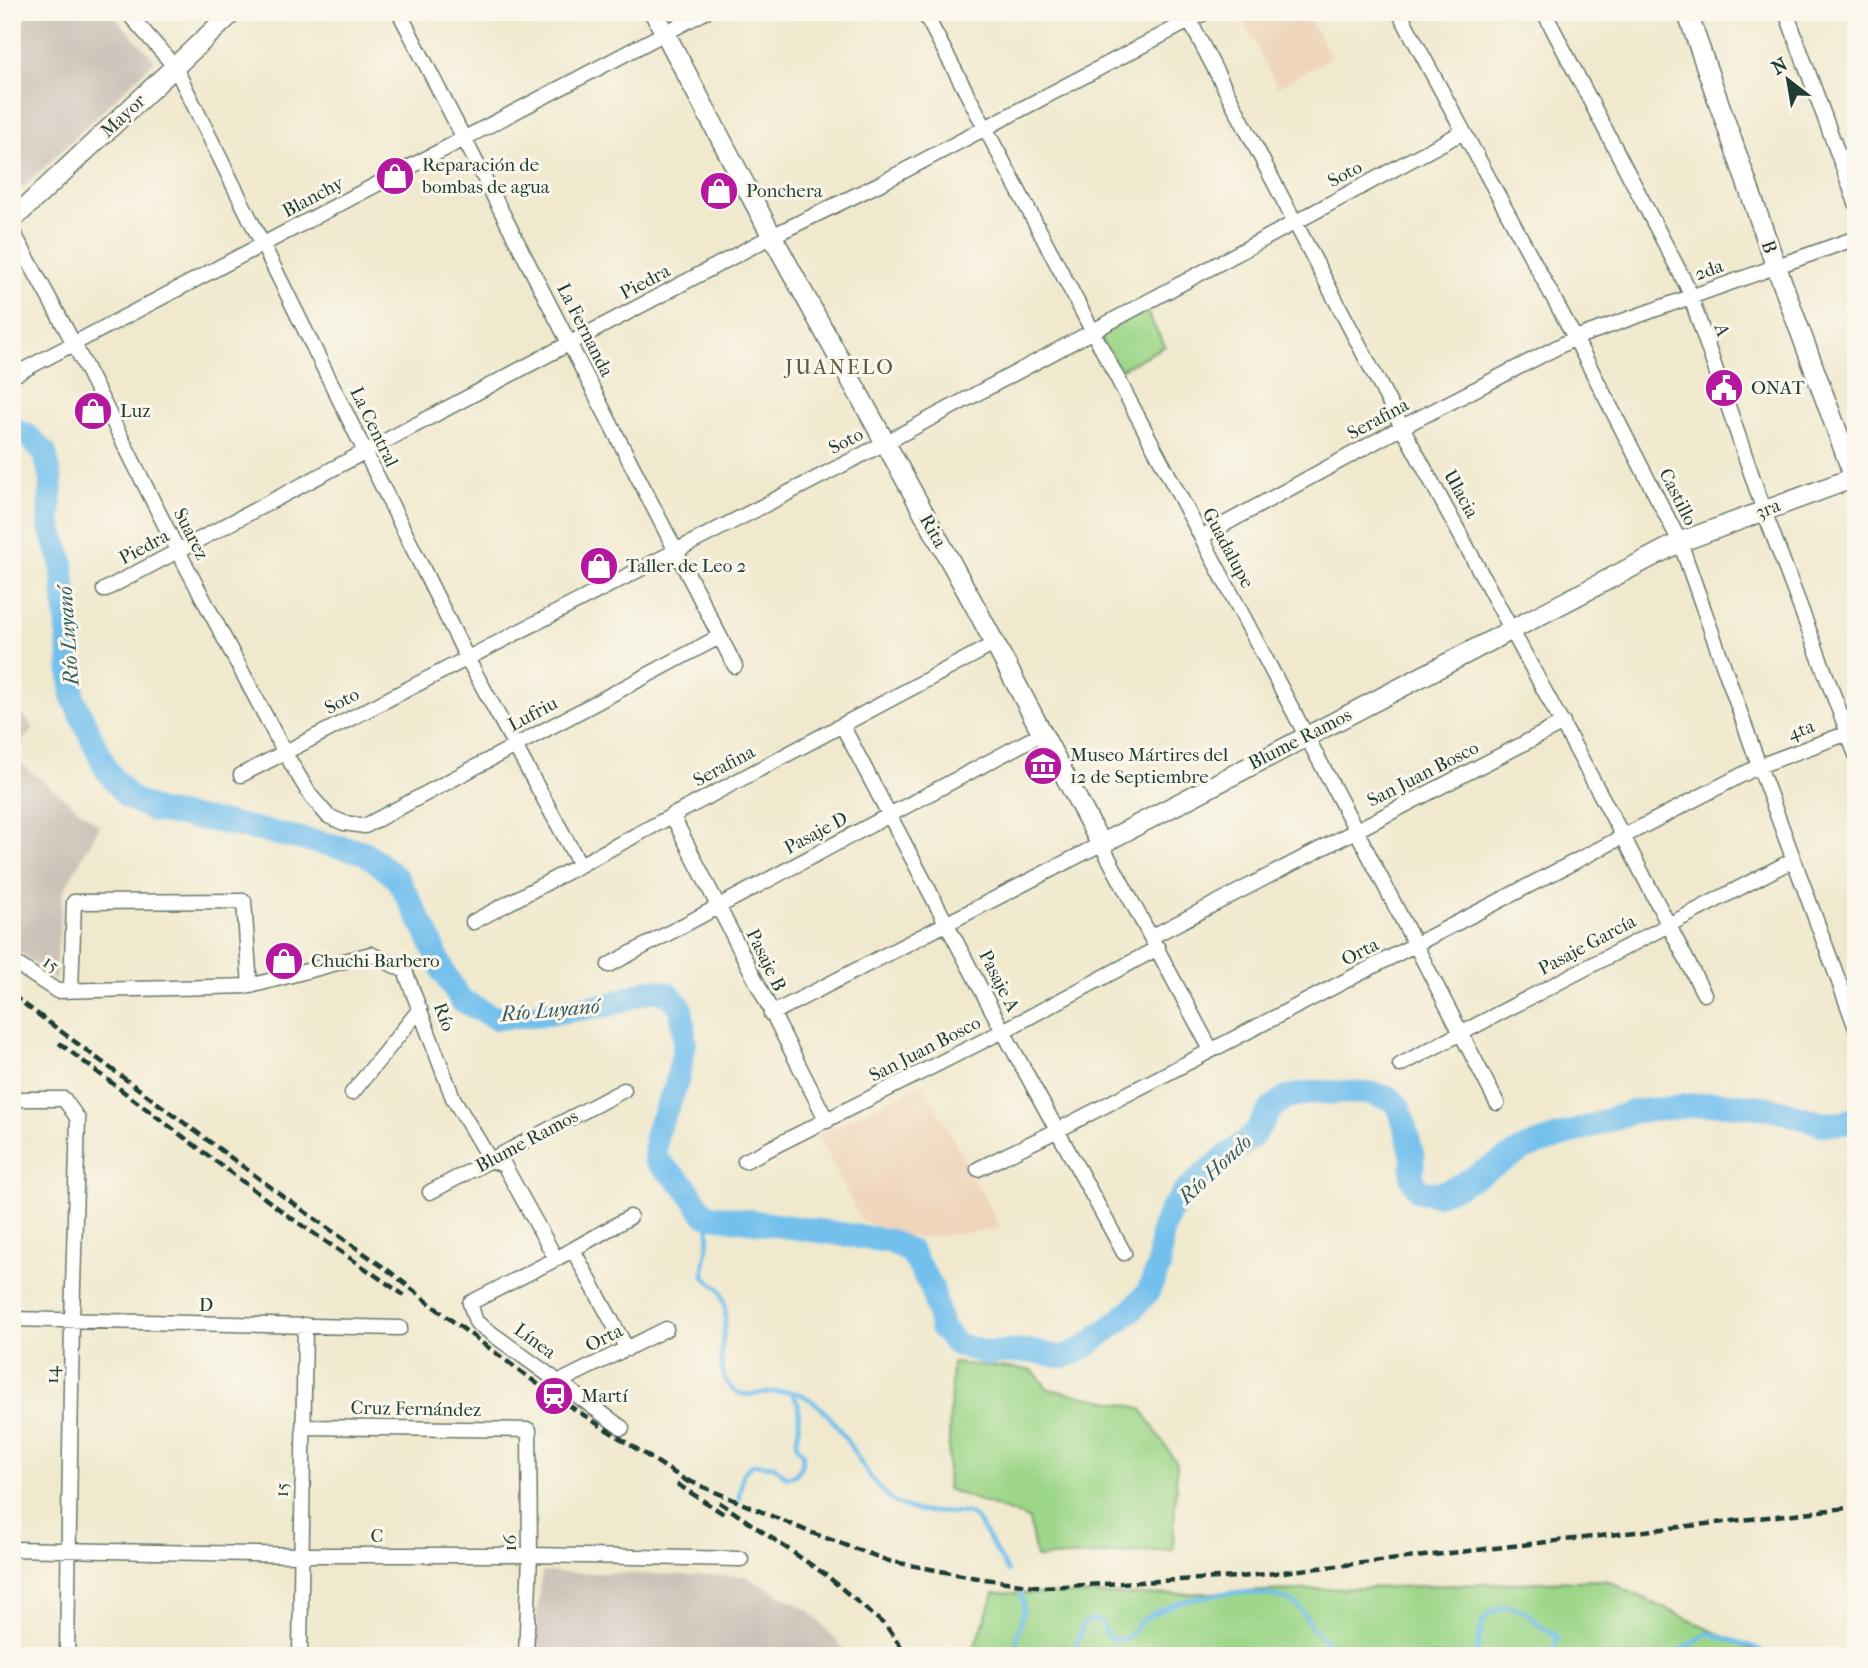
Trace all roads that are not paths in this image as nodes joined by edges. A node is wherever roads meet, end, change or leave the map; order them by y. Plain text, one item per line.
1 (127, 12) edge
2 (233, 12) edge
3 (400, 12) edge
4 (654, 12) edge
5 (705, 12) edge
6 (924, 12) edge
7 (1206, 12) edge
8 (1399, 12) edge
9 (1544, 12) edge
10 (1687, 12) edge
11 (1786, 12) edge
12 (1188, 17) edge
13 (666, 34) junction
14 (176, 67) junction
15 (984, 127) junction
16 (1463, 132) junction
17 (465, 139) junction
18 (1856, 202) edge
19 (12, 220) edge
20 (1295, 223) junction
21 (12, 230) edge
22 (772, 236) junction
23 (1856, 238) edge
24 (262, 246) junction
25 (1776, 267) junction
26 (1690, 297) junction
27 (1092, 332) junction
28 (1575, 338) junction
29 (73, 342) junction
30 (571, 343) junction
31 (12, 376) edge
32 (1402, 427) junction
33 (885, 443) junction
34 (365, 452) junction
35 (1855, 478) edge
36 (1764, 511) junction
37 (1201, 537) junction
38 (1680, 542) junction
39 (676, 550) junction
40 (178, 551) junction
41 (104, 590) dead end
42 (1513, 629) junction
43 (719, 637) junction
44 (994, 644) junction
45 (467, 658) junction
46 (734, 666) dead end
47 (1563, 723) junction
48 (842, 725) junction
49 (1852, 732) edge
50 (1041, 734) junction
51 (1305, 736) junction
52 (516, 744) junction
53 (285, 753) junction
54 (1856, 755) edge
55 (1759, 766) junction
56 (241, 775) dead end
57 (890, 814) junction
58 (672, 815) junction
59 (365, 826) joint
60 (1356, 830) junction
61 (1624, 838) junction
62 (1101, 844) junction
63 (1793, 860) junction
64 (580, 865) junction
65 (719, 906) junction
66 (473, 922) dead end
67 (948, 923) junction
68 (1669, 924) junction
69 (1155, 942) junction
70 (1416, 945) junction
71 (12, 961) edge
72 (609, 965) dead end
73 (250, 986) junction
74 (71, 990) junction
75 (1704, 994) dead end
76 (420, 1009) junction
77 (771, 1014) junction
78 (1856, 1028) edge
79 (1003, 1031) junction
80 (1461, 1034) junction
81 (1211, 1050) junction
82 (1400, 1066) dead end
83 (624, 1090) dead end
84 (352, 1093) dead end
85 (12, 1099) edge
86 (1497, 1103) dead end
87 (827, 1121) junction
88 (1058, 1130) junction
89 (491, 1160) junction
90 (745, 1161) dead end
91 (978, 1169) dead end
92 (430, 1192) dead end
93 (629, 1217) dead end
94 (573, 1250) junction
95 (1124, 1254) dead end
96 (556, 1259) junction
97 (12, 1319) edge
98 (72, 1320) junction
99 (305, 1325) junction
100 (400, 1328) dead end
101 (666, 1329) dead end
102 (627, 1349) junction
103 (559, 1382) junction
104 (303, 1427) junction
105 (622, 1428) dead end
106 (529, 1430) joint
107 (12, 1549) edge
108 (68, 1549) junction
109 (300, 1555) junction
110 (530, 1555) junction
111 (741, 1559) dead end
112 (67, 1656) edge
113 (300, 1656) edge
114 (526, 1656) edge

1 - 14 street, La Central
2 - 14 street, Mayor
3 - 17 street, La Fernanda
4 - 13 street, Rita
5 - 13 street, Blanchy
6 - 15 street, Guadalupe
7 - 12 street, Piedra
8 - 16 street, Castillo
9 - 26 street, A
10 - 25 street, B
11 - 18 street
12 - 15 street, Piedra
12 - 20 street, Ulacia
13 - 17 street, Blanchy
13 - 22 street, Rita
14 - 19 street, Mayor
14 - 24 street, La Central
15 - 22 street, Piedra
15 - 27 street, Guadalupe
16 - 20 street, Soto
16 - 28 street, Castillo
17 - 24 street, Blanchy
17 - 30 street, La Fernanda
20 - 27 street, Soto
20 - 32 street, Ulacia
21 - 29 street, Suarez
22 - 30 street, Piedra
22 - 33 street, Rita
23 - 25 street, 2da
24 - 29 street, Blanchy
24 - 34 street, La Central
25 - 26 street, 2da
25 - 35 street, B
26 - 28 street, 2da
26 - 36 street, A
27 - 33 street, Soto
27 - 37 street, Guadalupe
28 - 32 street, Serafina
28 - 38 street, Castillo
29 - 31 street, Blanchy
29 - 40 street, Suarez
30 - 34 street, Piedra
30 - 39 street, La Fernanda
32 - 37 street, Serafina
32 - 42 street, Ulacia
33 - 39 street, Soto
33 - 44 street, Rita
34 - 40 street, Piedra
34 - 45 street, La Central
35 - 36 street, 3ra
36 - 38 street, 3ra
36 - 49 street, A
37 - 51 street, Guadalupe
38 - 42 street, Blume Ramos
38 - 55 street, Castillo
39 - 43 street, La Fernanda
39 - 45 street, Soto
40 - 41 street, Piedra
40 - 53 street, Suarez
42 - 47 street, Ulacia
42 - 51 street, Blume Ramos
43 - 46 street, La Fernanda
43 - 52 street, Lufriu
44 - 48 street, Serafina
44 - 50 street, Rita
45 - 52 street, La Central
45 - 53 street, Soto
47 - 60 street, San Juan Bosco
47 - 61 street, Ulacia
48 - 57 street, Pasaje A
48 - 58 street, Serafina
49 - 54 street, A
49 - 55 street, 4ta
50 - 57 street, Pasaje D
50 - 62 street, Rita
51 - 60 street, Guadalupe
51 - 62 street, Blume Ramos
52 - 59 street, Lufriu
52 - 64 street, La Central
53 - 56 street, Soto
53 - 59 street, Suarez
55 - 61 street, Orta
55 - 63 street, Castillo
57 - 65 street, Pasaje D
57 - 67 street, Pasaje A
58 - 64 street, Serafina
58 - 65 street, Pasaje B
60 - 69 street, San Juan Bosco
60 - 70 street, Guadalupe
61 - 68 street, Ulacia
61 - 70 street, Orta
62 - 67 street, Blume Ramos
62 - 69 street, Rita
63 - 68 street, Pasaje García
63 - 78 street, Castillo
64 - 66 street, Serafina
65 - 72 street, Pasaje D
65 - 77 street, Pasaje B
67 - 77 street, Blume Ramos
67 - 79 street, Pasaje A
68 - 75 street, Ulacia
68 - 80 street, Pasaje García
69 - 79 street, San Juan Bosco
69 - 81 street, Rita
70 - 80 street, Guadalupe
70 - 81 street, Orta
71 - 74 street, 15
73 - 74 street, Río
73 - 74 street
73 - 76 street, Río
76 - 84 street
76 - 89 street, Río
77 - 87 street, Pasaje B
79 - 87 street, San Juan Bosco
79 - 88 street, Pasaje A
80 - 82 street, Pasaje García
80 - 86 street, Guadalupe
81 - 88 street, Orta
83 - 89 street, Blume Ramos
85 - 98 street, 14
87 - 90 street, San Juan Bosco
88 - 91 street, Orta
88 - 95 street, Pasaje A
89 - 92 street, Blume Ramos
89 - 96 street, Río
93 - 94 street
94 - 96 street
94 - 102 street
96 - 103 street, Línea
97 - 98 street, D
98 - 99 street, D
98 - 108 street, 14
99 - 100 street, D
99 - 104 street, 15
101 - 102 street, Orta
102 - 103 street, Orta
103 - 105 street, Línea
104 - 106 street, Cruz Fernández
104 - 109 street, 15
106 - 110 street, 16
107 - 108 street, C
108 - 109 street, C
108 - 112 street, 14
109 - 110 street, C
109 - 113 street, 15
110 - 111 street, C
110 - 114 street, 16

